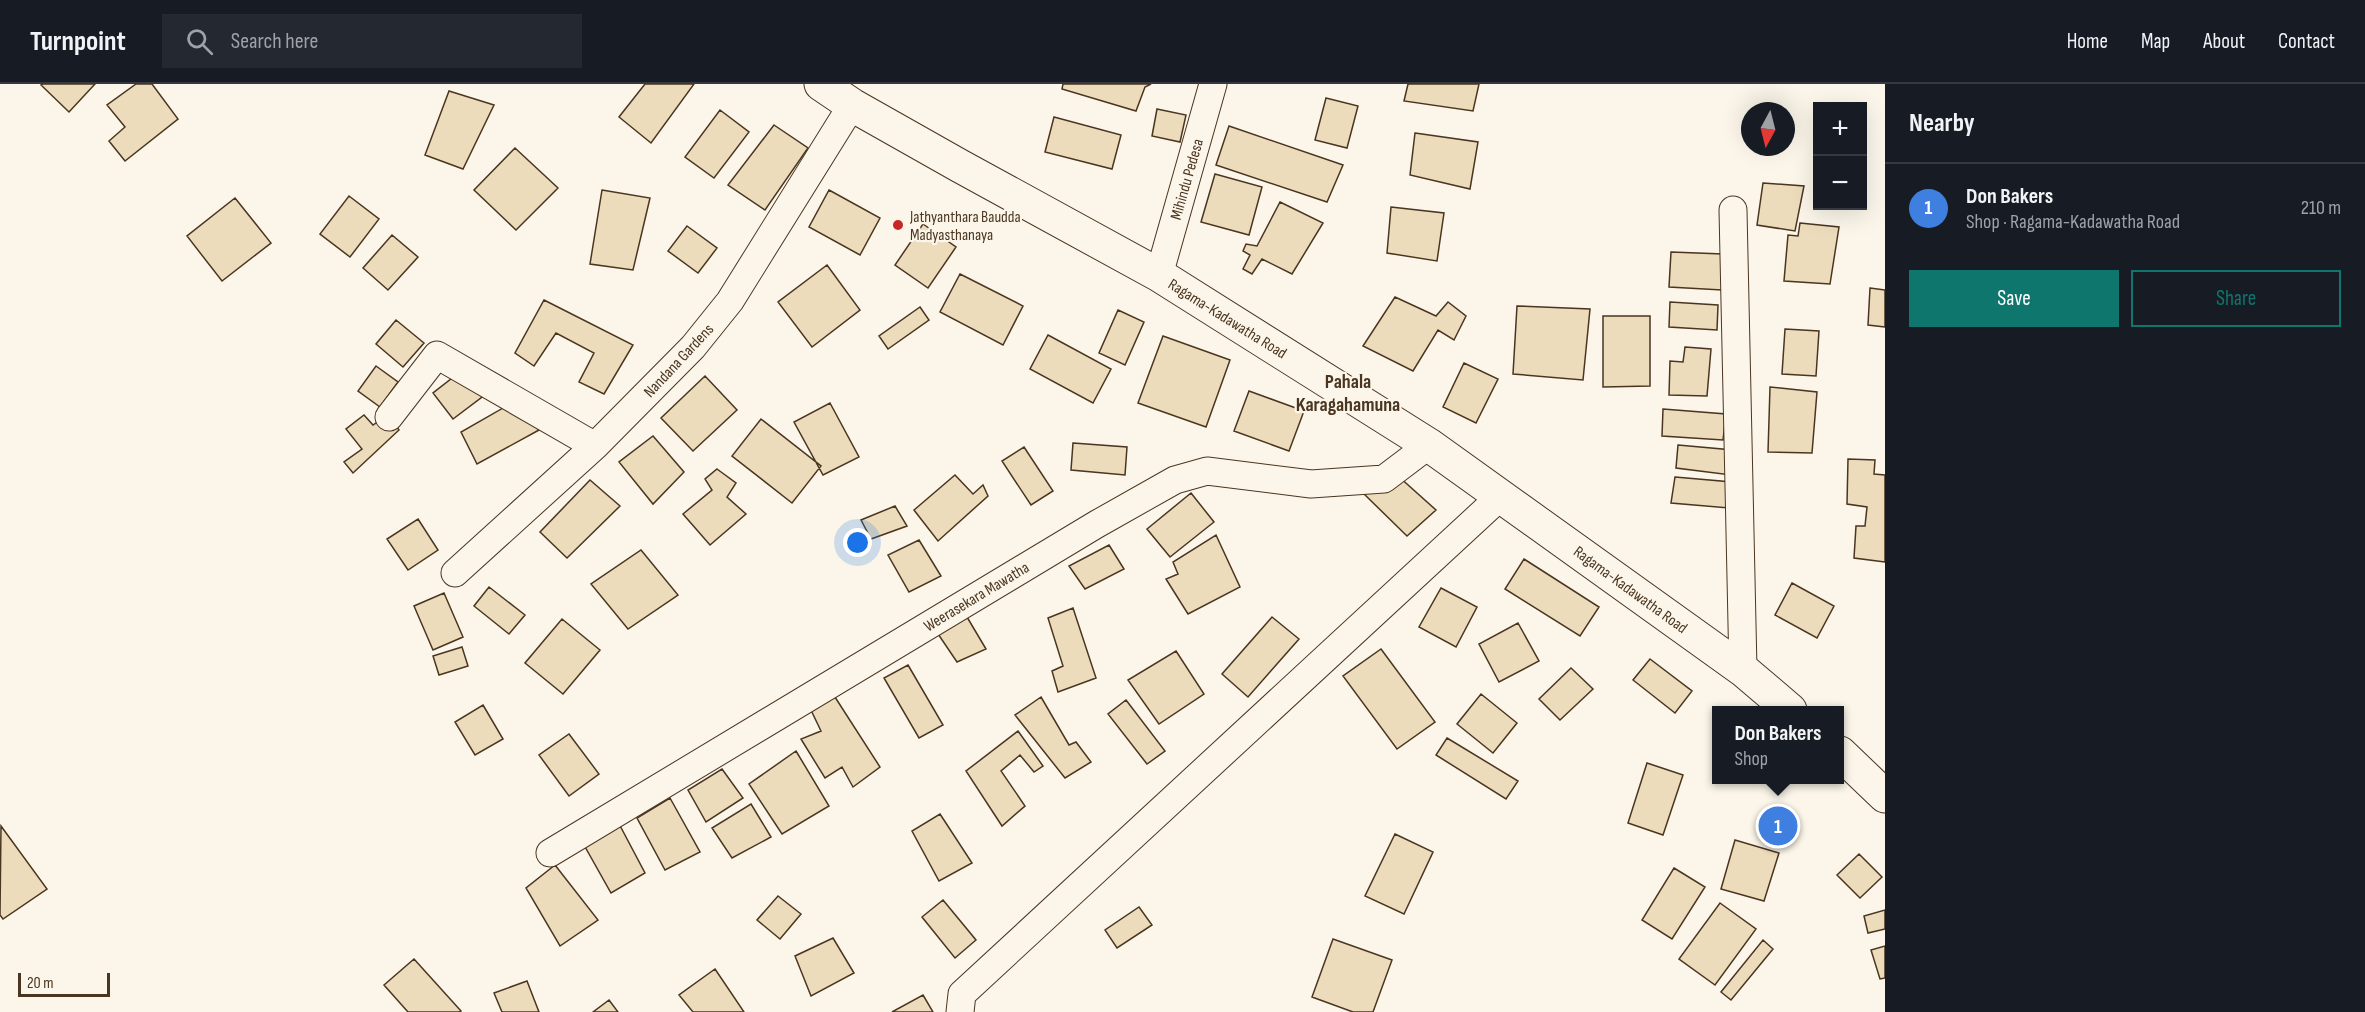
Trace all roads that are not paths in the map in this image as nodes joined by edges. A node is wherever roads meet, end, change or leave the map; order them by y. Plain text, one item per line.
1 (821, 84) edge
2 (1213, 84) edge
3 (852, 105) junction
4 (1733, 210) dead end
5 (1159, 275) junction
6 (389, 417) dead end
7 (1429, 445) junction
8 (595, 446) junction
9 (1501, 496) junction
10 (455, 573) dead end
11 (1743, 670) junction
12 (1784, 706) edge
13 (1844, 758) edge
14 (1885, 796) edge
15 (550, 854) dead end
16 (960, 1012) edge

1 - 3 main road, Ragama-Kadawatha Road
2 - 5 street, Mihindu Pedesa
3 - 5 main road, Ragama-Kadawatha Road
3 - 8 street, Nandana Gardens
4 - 11 street
5 - 7 main road, Ragama-Kadawatha Road
6 - 8 street
7 - 9 main road, Ragama-Kadawatha Road
7 - 15 street, Weerasekara Mawatha
8 - 10 street, Nandana Gardens
9 - 11 main road, Ragama-Kadawatha Road
9 - 16 street
11 - 12 main road, Ragama-Kadawatha Road
13 - 14 main road

